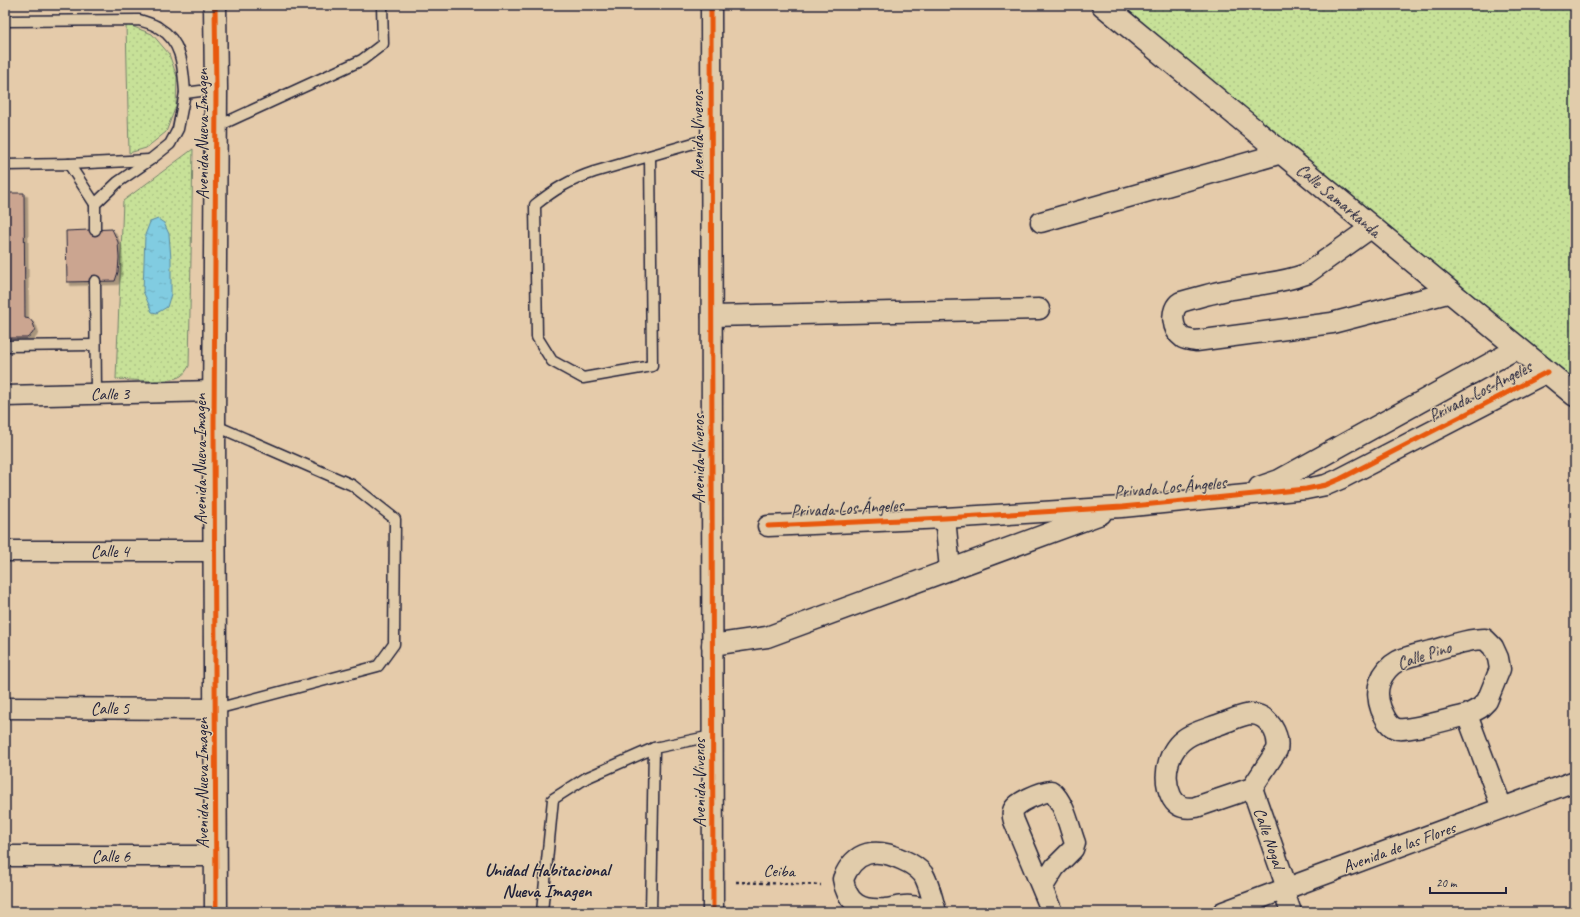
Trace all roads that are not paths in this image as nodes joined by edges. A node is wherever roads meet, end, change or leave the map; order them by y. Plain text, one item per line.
1 (215, 5) edge
2 (382, 5) edge
3 (711, 5) edge
4 (1103, 5) edge
5 (5, 21) edge
6 (216, 89) junction
7 (185, 93) junction
8 (216, 127) junction
9 (711, 138) junction
10 (1282, 153) junction
11 (650, 156) junction
12 (150, 160) junction
13 (69, 164) junction
14 (5, 165) edge
15 (95, 204) junction
16 (1041, 222) dead end
17 (1372, 227) junction
18 (95, 230) dead end
19 (95, 281) dead end
20 (1451, 292) junction
21 (1039, 309) dead end
22 (712, 316) junction
23 (95, 345) junction
24 (5, 346) edge
25 (1518, 348) junction
26 (1547, 372) junction
27 (214, 391) junction
28 (96, 395) junction
29 (1575, 395) edge
30 (5, 396) edge
31 (214, 425) junction
32 (1234, 496) junction
33 (1122, 506) junction
34 (945, 518) junction
35 (768, 526) dead end
36 (5, 551) edge
37 (215, 551) junction
38 (950, 569) junction
39 (712, 645) junction
40 (5, 708) edge
41 (216, 709) junction
42 (1467, 715) junction
43 (712, 736) junction
44 (654, 748) junction
45 (1573, 786) edge
46 (1252, 788) junction
47 (1502, 808) junction
48 (5, 856) edge
49 (216, 856) junction
50 (1042, 888) dead end
51 (1285, 889) junction
52 (216, 912) edge
53 (542, 912) edge
54 (651, 912) edge
55 (713, 912) edge
56 (931, 912) edge
57 (936, 912) edge
58 (1052, 912) edge
59 (1223, 912) edge
60 (1291, 912) edge

1 - 6 street, Avenida Nueva Imagen
2 - 8 lane
3 - 9 street, Avenida Viveros
4 - 10 street, Calle Samarkanda
5 - 7 lane
6 - 7 lane
6 - 8 street, Avenida Nueva Imagen
7 - 12 lane
8 - 27 street, Avenida Nueva Imagen
9 - 11 lane
9 - 22 street, Avenida Viveros
10 - 16 street
10 - 17 street, Calle Samarkanda
11 - 11 lane
12 - 13 lane
12 - 15 lane
13 - 14 lane
13 - 15 lane
15 - 18 lane
17 - 20 street, Calle Samarkanda
17 - 20 street
19 - 23 lane
20 - 25 street, Calle Samarkanda
21 - 22 street
22 - 39 street, Avenida Viveros
23 - 24 lane
23 - 28 lane
25 - 26 street, Calle Samarkanda
25 - 32 street, Privada Los Ángeles
26 - 29 street, Calle Samarkanda
26 - 32 street, Privada Los Ángeles
27 - 28 street, Calle 3
27 - 31 street, Avenida Nueva Imagen
28 - 30 street, Calle 3
31 - 37 street, Avenida Nueva Imagen
31 - 41 lane
32 - 33 street, Privada Los Ángeles
33 - 34 street, Privada Los Ángeles
33 - 38 street, Privada Los Ángeles
34 - 35 street, Privada Los Ángeles
34 - 38 street
36 - 37 street, Calle 4
37 - 41 street, Avenida Nueva Imagen
38 - 39 street, Privada Los Ángeles
39 - 43 street, Avenida Viveros
40 - 41 street, Calle 5
41 - 49 street, Avenida Nueva Imagen
42 - 42 street, Calle Pino
42 - 47 street
43 - 44 lane
43 - 55 street, Avenida Viveros
44 - 53 lane
44 - 54 lane
45 - 47 street, Avenida de las Flores
46 - 46 street, Calle Nogal
46 - 51 street, Calle Nogal
47 - 51 street, Avenida de las Flores
48 - 49 street, Calle 6
49 - 52 street, Avenida Nueva Imagen
50 - 58 street
51 - 59 street, Avenida de las Flores
51 - 60 street, Calle Nogal
56 - 57 street

